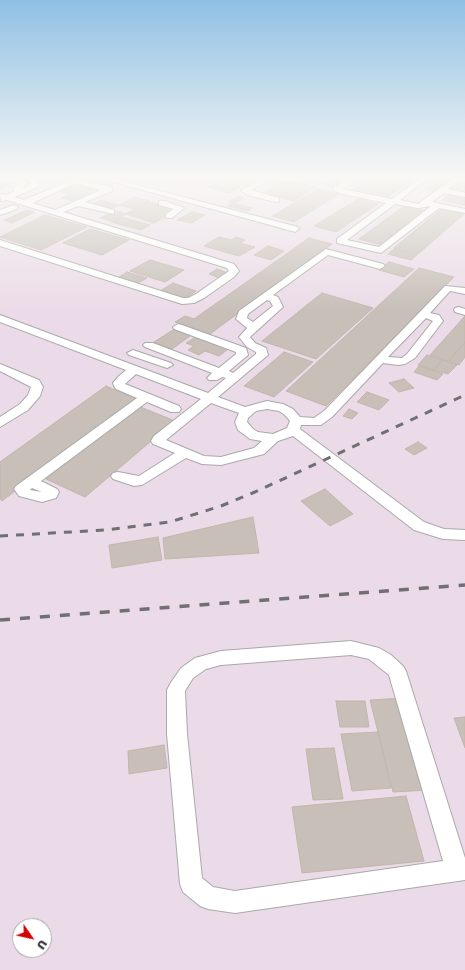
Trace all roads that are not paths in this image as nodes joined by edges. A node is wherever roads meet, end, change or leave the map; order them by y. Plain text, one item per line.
1 (82, 221) edge
2 (266, 221) edge
3 (367, 221) edge
4 (417, 221) edge
5 (295, 229) dead end
6 (340, 241) junction
7 (0, 243) edge
8 (326, 252) junction
9 (380, 266) dead end
10 (465, 291) edge
11 (266, 296) junction
12 (424, 314) junction
13 (0, 318) edge
14 (178, 327) dead end
15 (253, 327) junction
16 (396, 342) junction
17 (149, 345) dead end
18 (418, 348) junction
19 (133, 353) dead end
20 (184, 358) junction
21 (379, 358) junction
22 (167, 365) junction
23 (0, 367) edge
24 (134, 370) junction
25 (217, 375) junction
26 (152, 377) junction
27 (231, 380) junction
28 (147, 396) junction
29 (209, 399) junction
30 (175, 408) dead end
31 (246, 412) junction
32 (0, 423) edge
33 (294, 425) junction
34 (274, 438) junction
35 (185, 453) junction
36 (118, 476) dead end
37 (30, 482) dead end
38 (465, 535) edge
39 (461, 869) edge

1 - 7 lane
2 - 5 lane
3 - 6 lane
4 - 6 lane
6 - 8 lane
8 - 9 lane
8 - 11 lane
10 - 12 lane
11 - 15 lane
11 - 15 lane
12 - 16 lane
12 - 18 lane
13 - 24 lane
14 - 25 lane
15 - 27 lane
16 - 18 lane
16 - 21 lane
17 - 20 lane
18 - 21 lane
19 - 22 lane
20 - 22 lane
20 - 25 lane
21 - 33 lane
22 - 26 lane
23 - 32 lane
24 - 26 lane
24 - 28 lane
25 - 27 lane
26 - 29 lane
27 - 29 lane
28 - 30 lane
28 - 37 lane
29 - 31 lane
29 - 35 lane
31 - 33 lane
31 - 34 lane
33 - 34 lane
33 - 38 lane
34 - 35 lane
35 - 36 lane
39 - 39 lane

